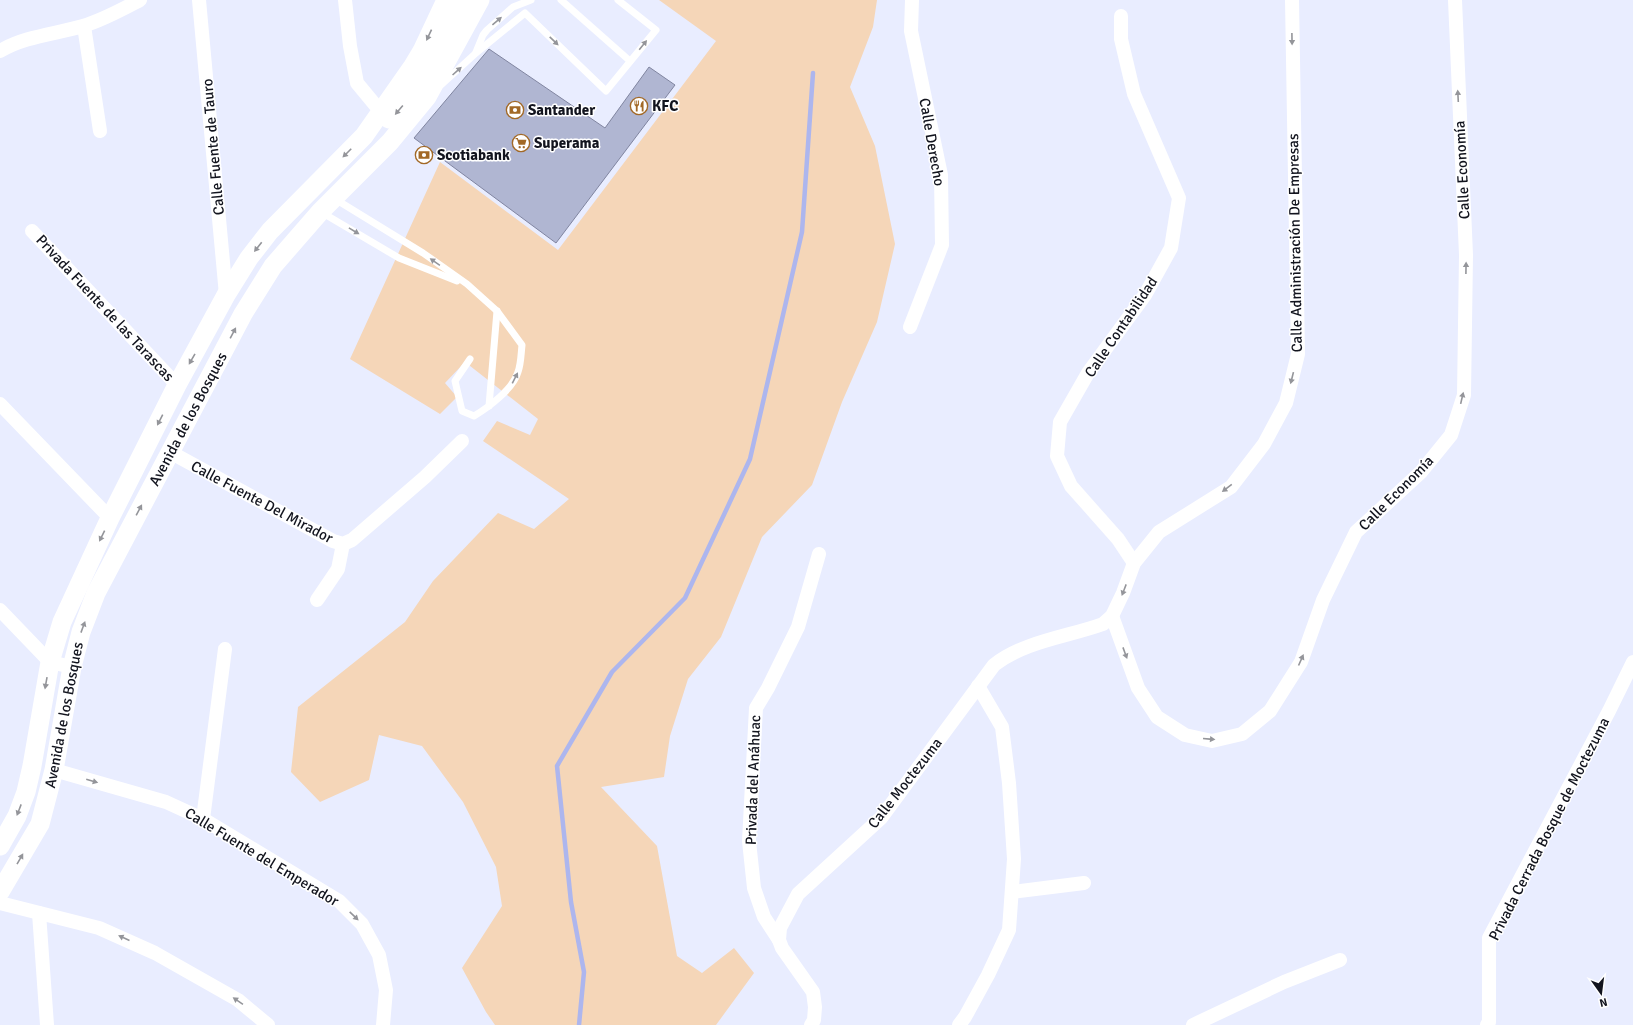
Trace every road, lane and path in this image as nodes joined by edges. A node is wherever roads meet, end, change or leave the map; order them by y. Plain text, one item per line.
1 (140, 0) edge
2 (199, 0) edge
3 (345, 0) edge
4 (446, 0) edge
5 (460, 0) edge
6 (480, 0) edge
7 (531, 0) edge
8 (561, 0) edge
9 (618, 0) edge
10 (912, 0) edge
11 (1292, 0) edge
12 (1456, 0) edge
13 (524, 1) edge
14 (525, 13) junction
15 (1121, 16) dead end
16 (84, 26) junction
17 (0, 50) edge
18 (476, 52) junction
19 (630, 61) junction
20 (427, 97) junction
21 (381, 112) junction
22 (100, 131) dead end
23 (364, 136) junction
24 (326, 205) junction
25 (32, 230) dead end
26 (467, 284) junction
27 (226, 295) junction
28 (497, 311) junction
29 (910, 327) dead end
30 (470, 359) dead end
31 (177, 385) junction
32 (0, 404) edge
33 (489, 406) junction
34 (462, 441) dead end
35 (170, 452) junction
36 (110, 518) junction
37 (343, 544) junction
38 (819, 554) dead end
39 (1134, 563) junction
40 (317, 600) dead end
41 (0, 610) edge
42 (1112, 616) junction
43 (225, 649) dead end
44 (50, 662) junction
45 (1633, 662) edge
46 (72, 667) junction
47 (978, 686) junction
48 (54, 770) junction
49 (203, 819) junction
50 (0, 846) edge
51 (1084, 884) dead end
52 (0, 892) edge
53 (1012, 892) junction
54 (0, 903) edge
55 (39, 913) junction
56 (779, 940) junction
57 (1340, 960) dead end
58 (47, 1025) edge
59 (268, 1025) edge
60 (383, 1025) edge
61 (811, 1025) edge
62 (958, 1025) edge
63 (1193, 1025) edge
64 (1487, 1025) edge

1 - 16 street
2 - 27 street, Calle Fuente de Tauro
3 - 21 street
4 -> 21 main road, Avenida de los Bosques
5 -> 23 main road
6 - 20 main road, Avenida de los Bosques
7 - 13 lane
8 - 19 lane
19 -> 9 lane
10 - 29 street, Calle Derecho
11 -> 39 street, Calle Administración De Empresas
42 -> 12 street, Calle Economía
13 - 14 lane
18 -> 13 lane
14 - 18 lane
14 -> 19 lane
15 - 39 street, Calle Contabilidad
16 - 17 street
16 - 22 street
20 -> 18 lane
20 - 24 main road, Avenida de los Bosques
21 - 23 main road, Avenida de los Bosques
23 -> 27 main road, Avenida de los Bosques
26 -> 24 lane
24 -> 26 lane
35 -> 24 main road, Avenida de los Bosques
25 - 31 street, Privada Fuente de las Tarascas
26 - 28 lane
27 -> 31 main road, Avenida de los Bosques
28 - 33 lane
33 -> 28 lane
30 - 33 lane
31 -> 36 main road, Avenida de los Bosques
32 - 36 street
34 - 37 street, Calle Fuente Del Mirador
35 - 37 street, Calle Fuente Del Mirador
46 -> 35 main road, Avenida de los Bosques
36 -> 44 main road, Avenida de los Bosques
37 - 40 street
38 - 56 street, Privada del Anáhuac
39 -> 42 street
41 - 44 street
42 - 47 street, Calle Moctezuma
43 - 49 street
44 - 46 street
44 -> 50 main road, Avenida de los Bosques
45 - 64 street, Privada Cerrada Bosque de Moctezuma
46 - 48 main road, Avenida de los Bosques
47 - 53 street
47 - 56 street, Calle Moctezuma
48 -> 49 street, Calle Fuente del Emperador
52 -> 48 main road, Avenida de los Bosques
49 -> 60 street, Calle Fuente del Emperador
51 - 53 street
53 - 62 street
54 - 55 street
55 - 58 street
59 -> 55 street
56 - 61 street
57 - 63 street

